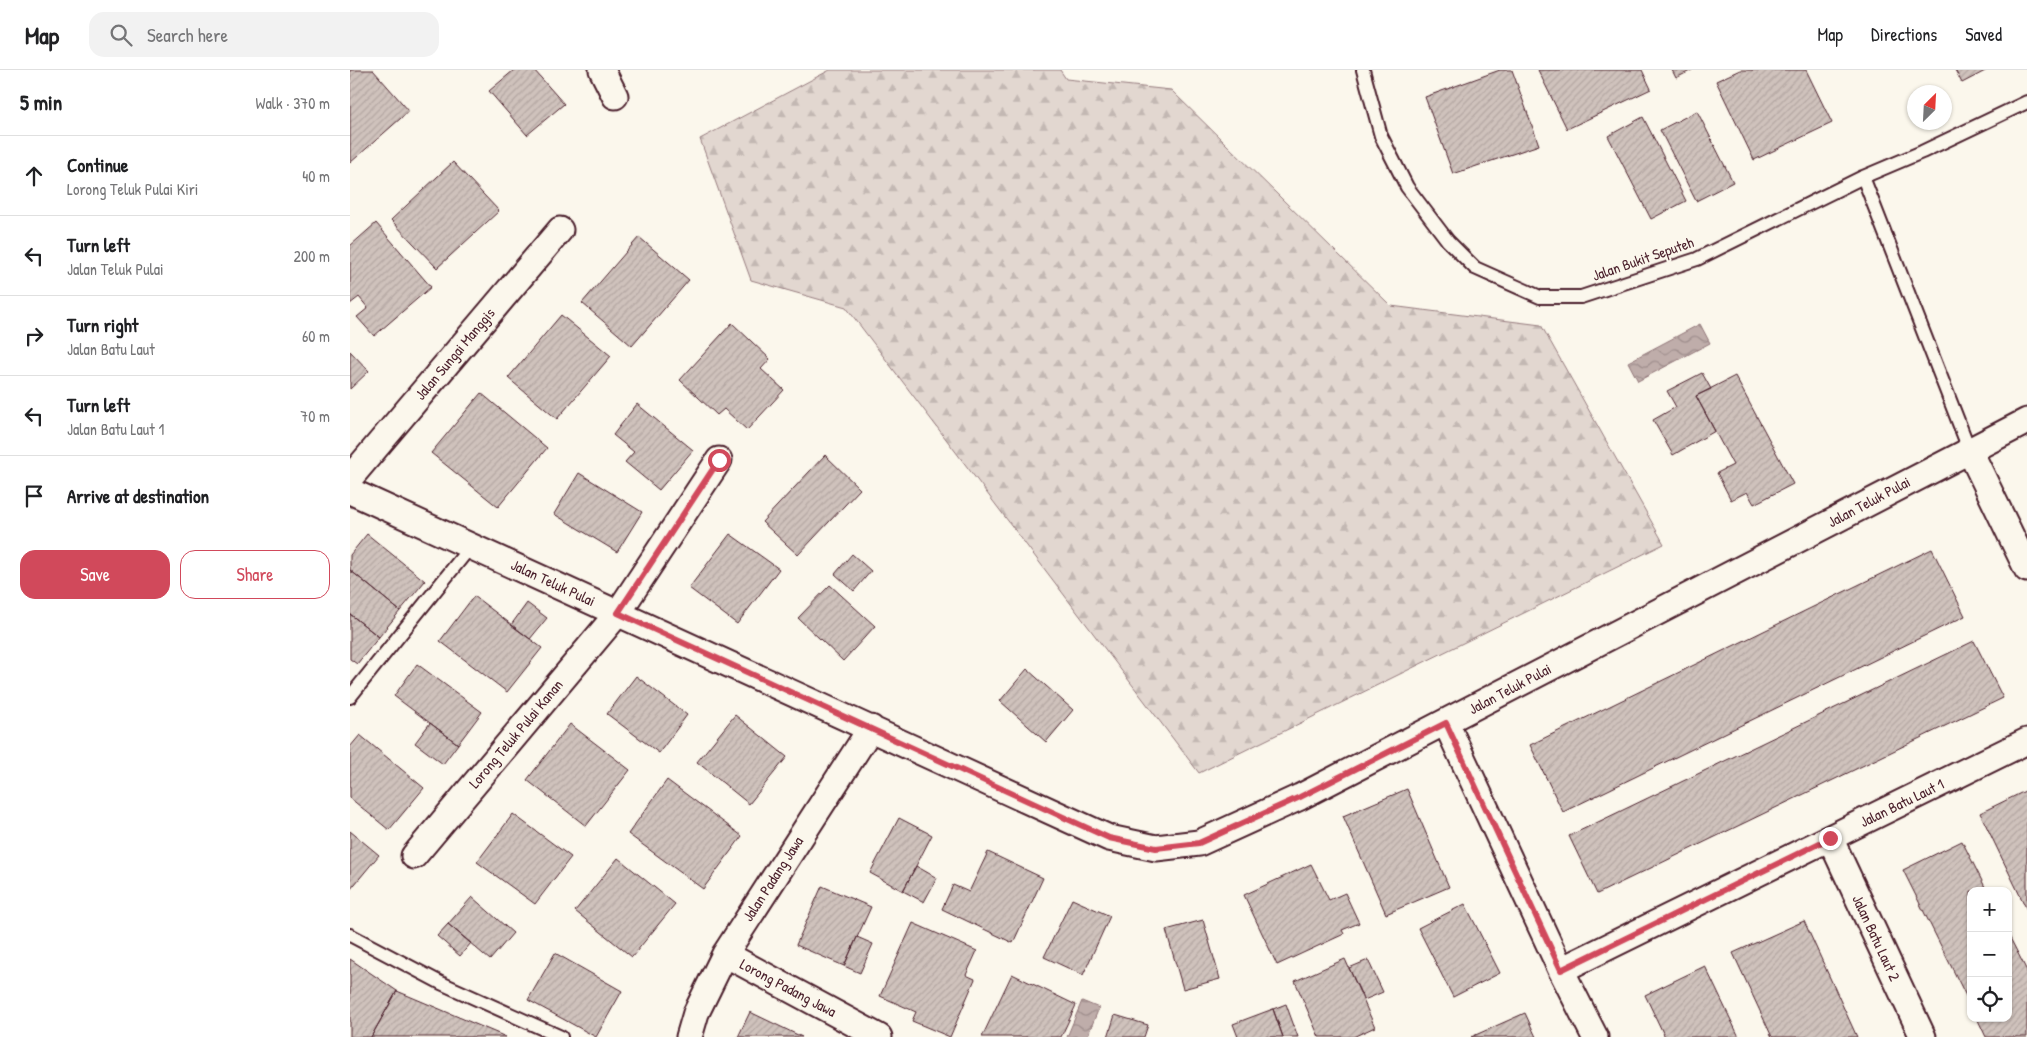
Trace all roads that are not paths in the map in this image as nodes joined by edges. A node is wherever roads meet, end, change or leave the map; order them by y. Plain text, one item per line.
1 (602, 70) edge
2 (1363, 70) edge
3 (615, 96) dead end
4 (2027, 102) edge
5 (1863, 177) junction
6 (560, 230) dead end
7 (2027, 420) edge
8 (1969, 449) junction
9 (719, 460) dead end
10 (350, 478) edge
11 (350, 490) edge
12 (472, 546) junction
13 (2027, 569) edge
14 (618, 613) junction
15 (350, 696) edge
16 (1446, 723) junction
17 (872, 728) junction
18 (2027, 741) edge
19 (1830, 838) junction
20 (414, 856) dead end
21 (350, 935) edge
22 (724, 954) junction
23 (1561, 970) junction
24 (561, 1037) edge
25 (690, 1037) edge
26 (879, 1037) edge
27 (1595, 1037) edge
28 (1923, 1037) edge

1 - 3 street
2 - 5 lane, Jalan Bukit Seputeh
4 - 5 lane, Jalan Bukit Seputeh
5 - 8 lane
6 - 10 street, Jalan Sungai Manggis
7 - 8 street, Jalan Teluk Pulai
8 - 13 street
8 - 16 street, Jalan Teluk Pulai
9 - 14 street, Lorong Teluk Pulai Kanan
11 - 12 street, Jalan Teluk Pulai
12 - 14 street, Jalan Teluk Pulai
12 - 15 lane
14 - 17 street, Jalan Teluk Pulai
14 - 20 street, Lorong Teluk Pulai Kanan
16 - 17 street, Jalan Teluk Pulai
16 - 23 street
17 - 22 street, Jalan Padang Jawa
18 - 19 street, Jalan Batu Laut 1
19 - 23 street, Jalan Batu Laut 1
19 - 28 street, Jalan Batu Laut 2
21 - 24 lane
22 - 25 street, Jalan Padang Jawa
22 - 26 street, Lorong Padang Jawa
23 - 27 street

